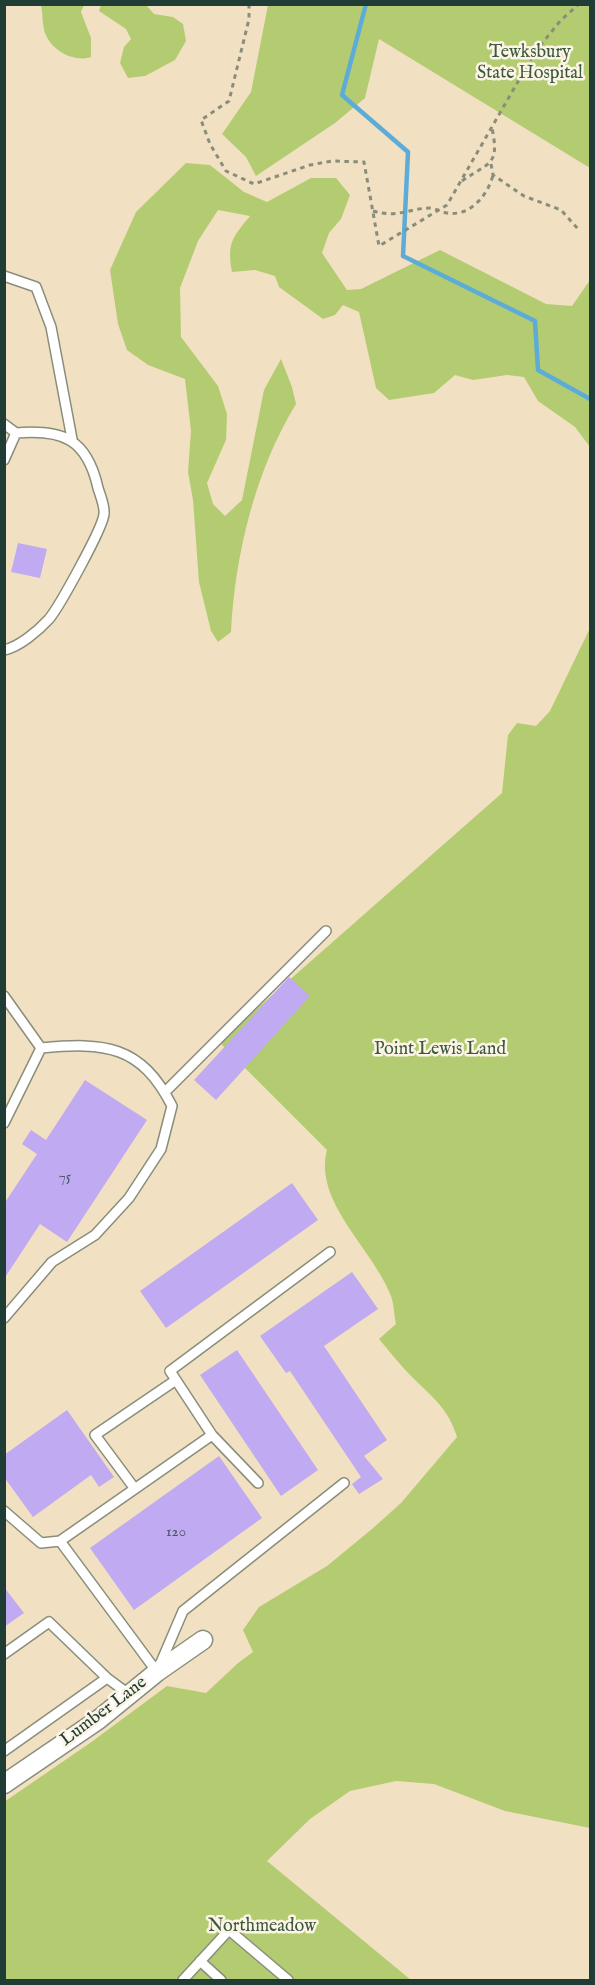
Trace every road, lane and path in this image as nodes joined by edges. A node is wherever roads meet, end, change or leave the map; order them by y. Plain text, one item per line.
1 (249, 4) edge
2 (579, 4) edge
3 (492, 127) junction
4 (491, 164) junction
5 (493, 175) junction
6 (460, 182) junction
7 (437, 210) junction
8 (373, 211) junction
9 (578, 229) dead end
10 (5, 275) edge
11 (4, 424) edge
12 (16, 433) junction
13 (72, 439) junction
14 (4, 460) edge
15 (4, 650) edge
16 (326, 931) dead end
17 (5, 996) edge
18 (41, 1048) junction
19 (165, 1092) junction
20 (4, 1123) edge
21 (330, 1252) dead end
22 (4, 1318) edge
23 (176, 1380) junction
24 (212, 1435) junction
25 (258, 1483) dead end
26 (344, 1483) dead end
27 (135, 1489) junction
28 (4, 1511) edge
29 (60, 1541) junction
30 (203, 1640) dead end
31 (4, 1653) edge
32 (157, 1672) junction
33 (107, 1678) junction
34 (130, 1695) junction
35 (4, 1751) edge
36 (4, 1784) edge
37 (200, 1961) junction
38 (183, 1980) edge
39 (221, 1980) edge
40 (288, 1980) edge

1 - 8 path
2 - 3 path
3 - 4 path
3 - 6 path
4 - 5 path
4 - 6 path
5 - 7 path
5 - 9 path
6 - 7 path
7 - 8 path
7 - 8 path
10 - 13 lane
11 - 12 lane
12 - 13 lane
12 - 14 lane
13 - 15 lane
16 - 19 lane
17 - 18 lane
18 - 19 lane
18 - 20 lane
19 - 22 lane
21 - 23 lane
23 - 24 lane
23 - 27 lane
24 - 25 lane
24 - 27 lane
26 - 32 lane
27 - 29 lane
28 - 29 lane
29 - 32 lane
30 - 32 street, Lumber Lane
31 - 33 lane
32 - 34 street, Lumber Lane
33 - 34 lane
33 - 35 lane
34 - 36 street, Lumber Lane
37 - 38 lane
37 - 39 lane
37 - 40 lane

